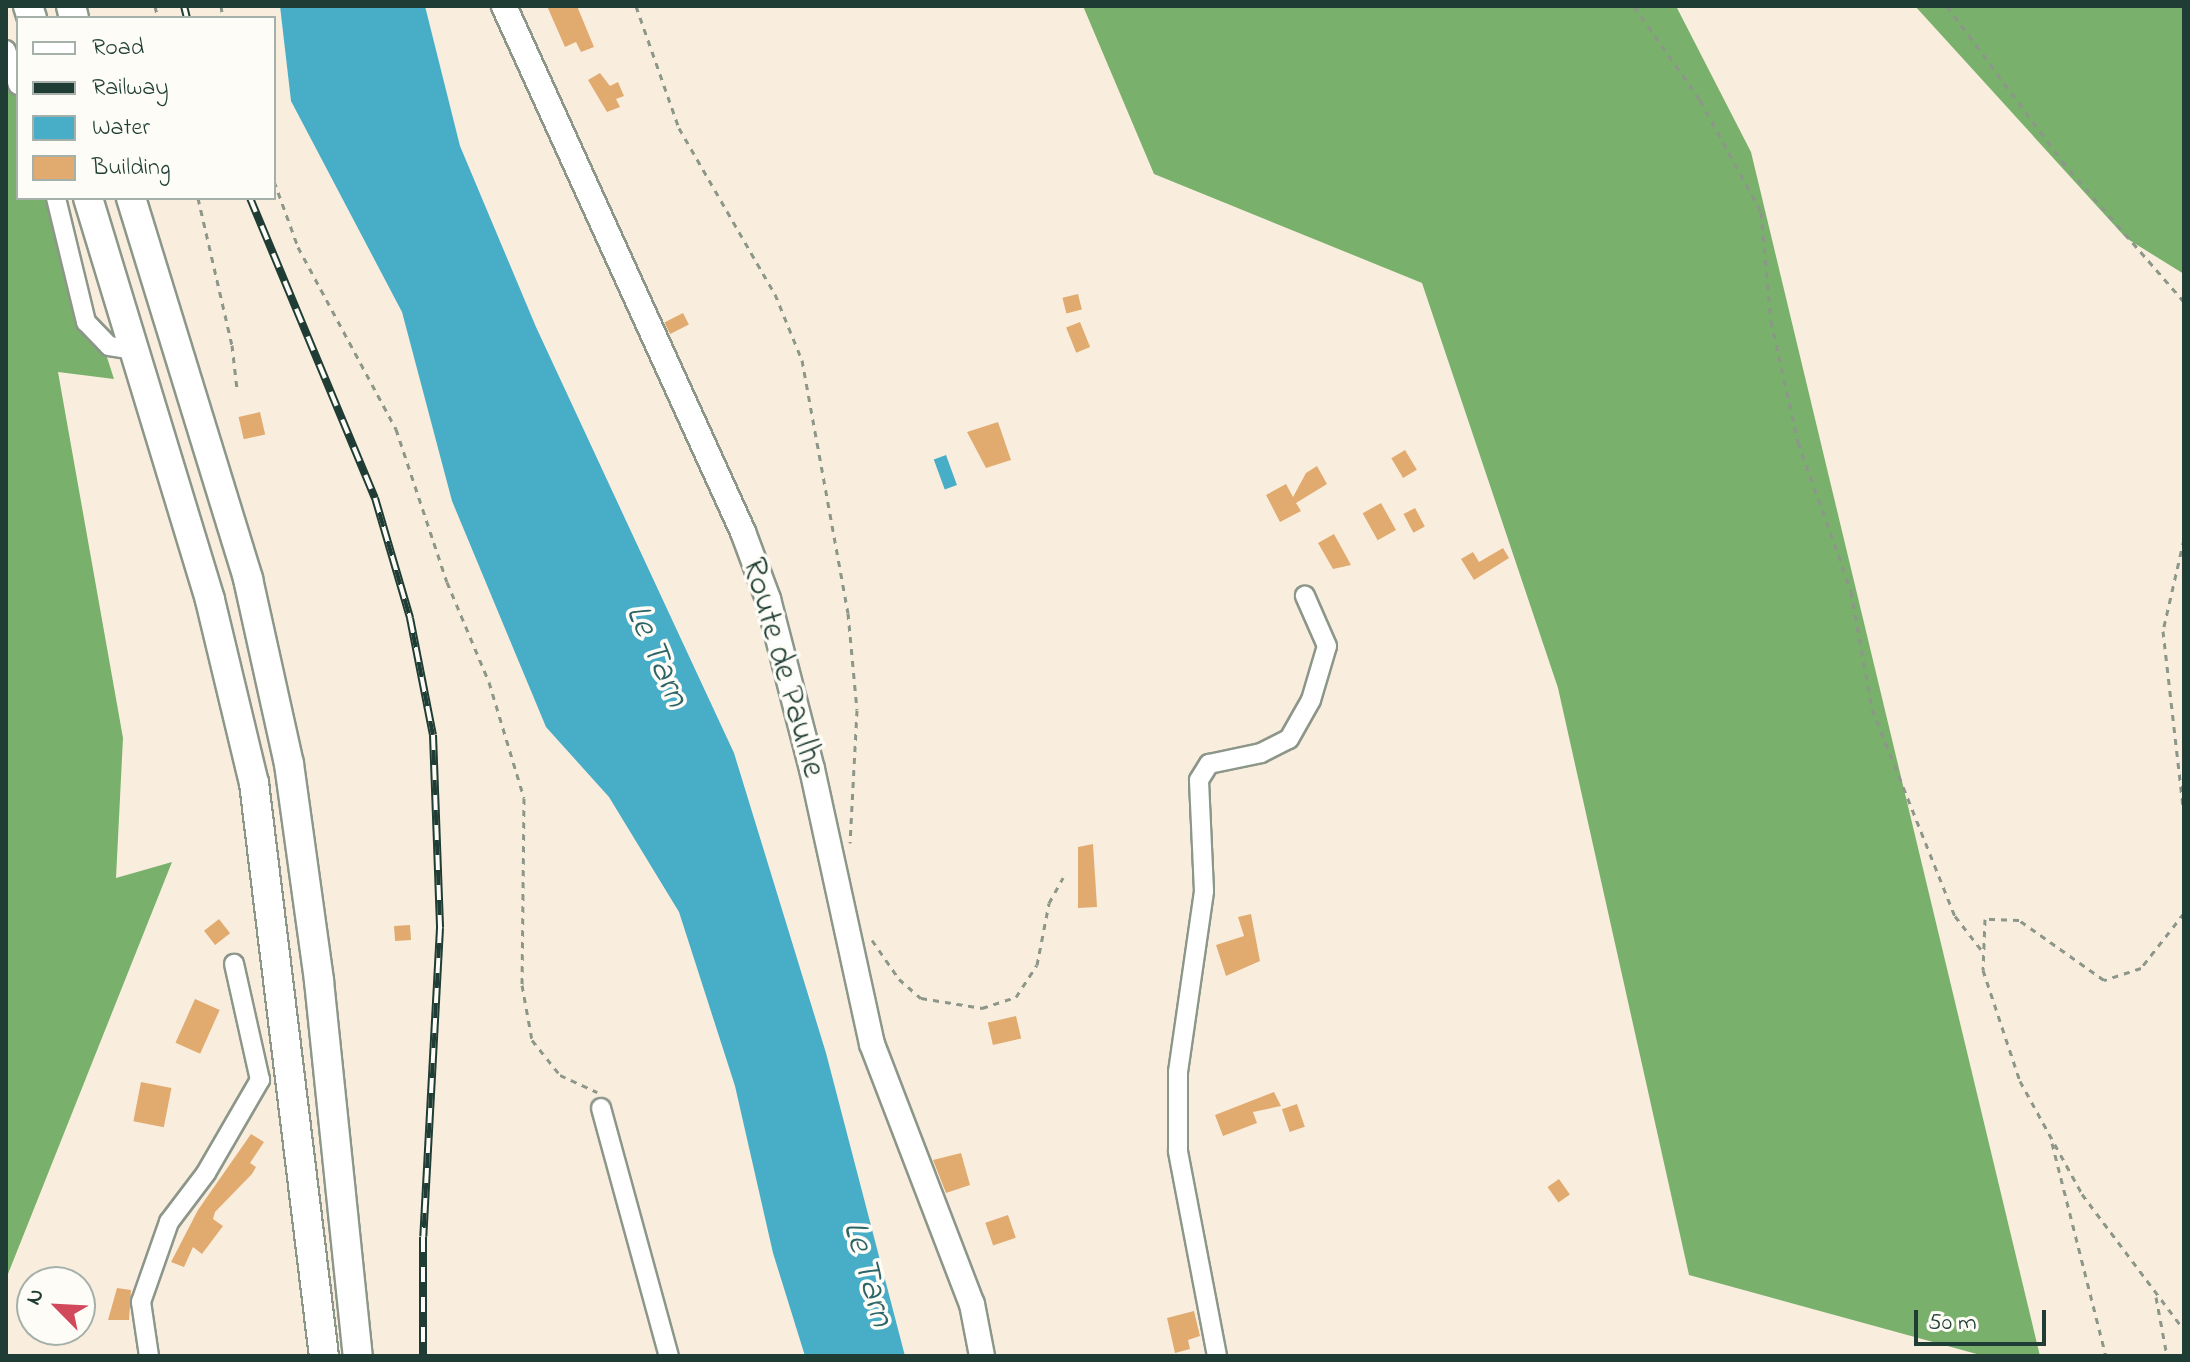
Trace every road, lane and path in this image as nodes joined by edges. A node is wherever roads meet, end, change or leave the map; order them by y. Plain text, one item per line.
1 (504, 6) edge
2 (636, 6) edge
3 (1634, 6) edge
4 (1947, 6) edge
5 (6, 50) edge
6 (16, 79) edge
7 (276, 186) edge
8 (56, 200) edge
9 (89, 200) edge
10 (132, 200) edge
11 (198, 200) edge
12 (2184, 302) edge
13 (135, 350) junction
14 (237, 389) dead end
15 (2184, 539) edge
16 (1305, 596) dead end
17 (2184, 814) edge
18 (848, 852) dead end
19 (1063, 878) dead end
20 (2184, 913) edge
21 (870, 938) dead end
22 (1983, 952) junction
23 (234, 964) dead end
24 (601, 1108) joint
25 (2051, 1138) junction
26 (2156, 1295) junction
27 (2184, 1330) edge
28 (149, 1356) edge
29 (324, 1356) edge
30 (358, 1356) edge
31 (669, 1356) edge
32 (982, 1356) edge
33 (1217, 1356) edge
34 (2106, 1356) edge
35 (2167, 1356) edge

1 - 32 street, Route de Paulhe
2 - 18 path
3 - 22 path
4 - 12 path
5 - 6 street
7 - 24 path
8 - 13 street
9 - 13 main road
10 - 30 main road
11 - 14 path
13 - 29 main road
15 - 17 path
16 - 33 street
19 - 21 path
20 - 22 path
22 - 25 path
23 - 28 street
24 - 31 street
25 - 26 path
25 - 34 path
26 - 27 path
26 - 35 path

